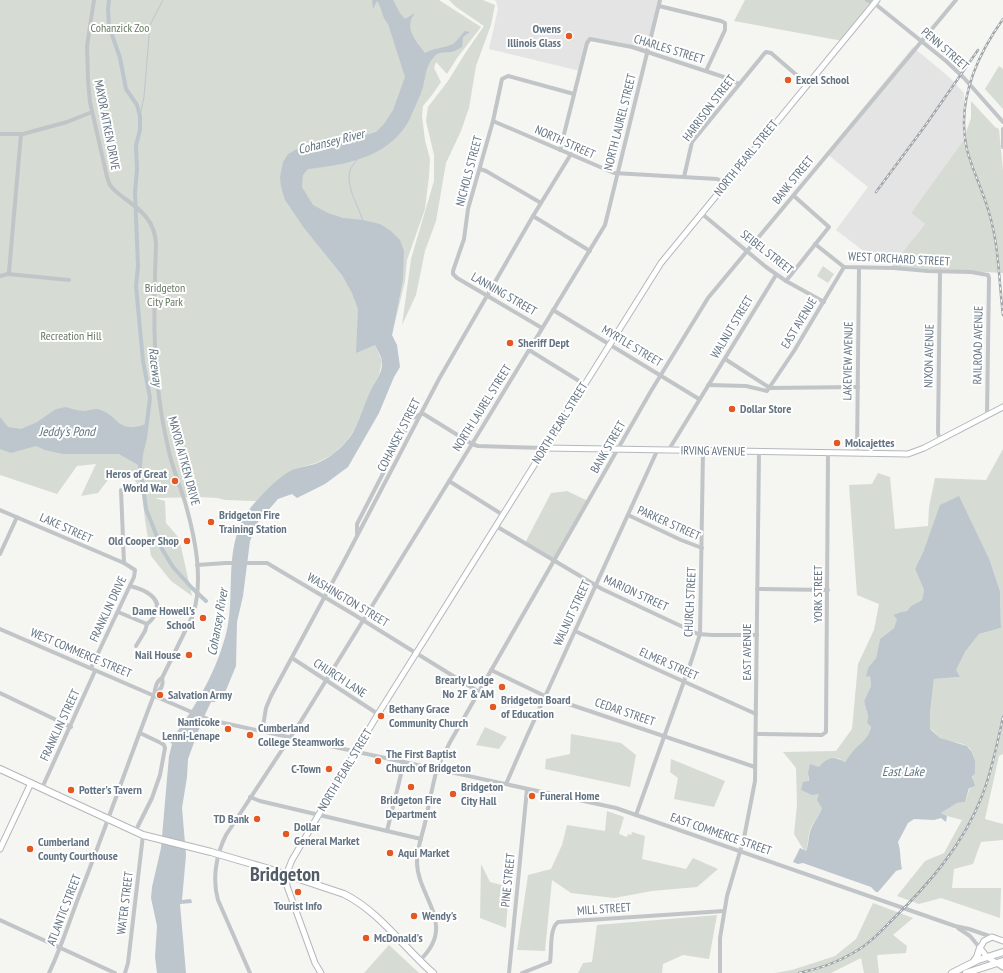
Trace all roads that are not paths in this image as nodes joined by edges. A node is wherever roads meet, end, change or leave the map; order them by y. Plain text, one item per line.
1 (94, 0) edge
2 (660, 0) edge
3 (867, 0) edge
4 (956, 0) edge
5 (876, 1) edge
6 (659, 6) junction
7 (922, 41) junction
8 (647, 52) junction
9 (706, 71) junction
10 (739, 84) junction
11 (807, 84) junction
12 (574, 94) junction
13 (92, 112) junction
14 (493, 122) junction
15 (1003, 122) edge
16 (1003, 129) edge
17 (0, 134) edge
18 (21, 134) junction
19 (1003, 147) edge
20 (560, 150) junction
21 (571, 154) junction
22 (480, 169) junction
23 (618, 173) junction
24 (684, 177) junction
25 (726, 182) junction
26 (794, 196) junction
27 (541, 203) junction
28 (701, 213) junction
29 (533, 216) junction
30 (816, 244) junction
31 (590, 251) junction
32 (748, 251) junction
33 (844, 267) junction
34 (858, 268) junction
35 (940, 272) junction
36 (8, 274) junction
37 (776, 275) junction
38 (0, 276) edge
39 (455, 276) joint
40 (988, 276) joint
41 (69, 280) dead end
42 (786, 281) junction
43 (487, 296) junction
44 (824, 302) junction
45 (554, 310) junction
46 (542, 328) junction
47 (610, 344) junction
48 (530, 350) junction
49 (725, 359) junction
50 (661, 376) junction
51 (584, 384) junction
52 (708, 385) junction
53 (858, 387) junction
54 (770, 388) junction
55 (699, 399) junction
56 (1003, 407) edge
57 (422, 414) junction
58 (987, 416) junction
59 (940, 440) junction
60 (472, 444) junction
61 (545, 448) junction
62 (617, 450) junction
63 (668, 450) junction
64 (657, 451) junction
65 (703, 451) junction
66 (758, 452) junction
67 (828, 453) junction
68 (857, 453) junction
69 (449, 481) junction
70 (121, 490) dead end
71 (0, 510) edge
72 (503, 515) junction
73 (628, 515) junction
74 (17, 517) junction
75 (496, 526) junction
76 (702, 548) junction
77 (0, 554) edge
78 (554, 560) junction
79 (124, 564) junction
80 (197, 565) junction
81 (596, 585) junction
82 (130, 586) junction
83 (757, 589) junction
84 (828, 590) junction
85 (325, 598) junction
86 (118, 612) junction
87 (363, 620) junction
88 (147, 624) junction
89 (0, 629) edge
90 (575, 630) junction
91 (700, 634) junction
92 (757, 635) junction
93 (136, 646) dead end
94 (416, 654) junction
95 (292, 658) junction
96 (91, 668) junction
97 (96, 670) junction
98 (491, 670) junction
99 (325, 681) junction
100 (685, 682) junction
101 (479, 692) junction
102 (0, 694) edge
103 (154, 696) junction
104 (545, 696) junction
105 (378, 714) junction
106 (756, 714) junction
107 (71, 727) junction
108 (262, 732) junction
109 (140, 734) junction
110 (756, 734) junction
111 (664, 736) junction
112 (290, 737) junction
113 (356, 751) junction
114 (404, 762) junction
115 (755, 767) junction
116 (0, 769) edge
117 (437, 769) junction
118 (31, 783) junction
119 (506, 784) junction
120 (42, 788) junction
121 (527, 788) junction
122 (250, 797) junction
123 (318, 815) junction
124 (636, 815) junction
125 (108, 819) junction
126 (387, 831) junction
127 (135, 832) junction
128 (143, 835) junction
129 (421, 839) junction
130 (0, 849) edge
131 (740, 851) junction
132 (218, 854) junction
133 (286, 875) junction
134 (724, 911) junction
135 (0, 920) edge
136 (955, 926) junction
137 (992, 938) junction
138 (1003, 941) edge
139 (60, 948) junction
140 (980, 948) junction
141 (1003, 952) edge
142 (986, 957) junction
143 (420, 960) junction
144 (315, 963) junction
145 (995, 963) junction
146 (1003, 965) edge
147 (969, 968) edge
148 (49, 973) edge
149 (115, 973) edge
150 (125, 973) edge
151 (250, 973) edge
152 (317, 973) edge
153 (321, 973) edge
154 (433, 973) edge
155 (509, 973) edge
156 (522, 973) edge
157 (720, 973) edge
158 (952, 973) edge

1 - 13 street, MAYOR AITKEN DRIVE
2 - 6 street, NORTH LAUREL STREET
3 - 5 street, PENN STREET
4 - 7 street, BANK STREET
5 - 7 street, PENN STREET
5 - 11 main road, NORTH PEARL STREET
6 - 8 street, NORTH LAUREL STREET
6 - 9 street
7 - 15 street, PENN STREET
7 - 26 street, BANK STREET
8 - 9 street, CHARLES STREET
8 - 12 street, CHARLES STREET
8 - 23 street, NORTH LAUREL STREET
9 - 10 street, CHARLES STREET
10 - 11 street, HARRISON STREET
10 - 24 street, HARRISON STREET
11 - 25 main road, NORTH PEARL STREET
12 - 14 street, NICHOLS STREET
12 - 20 street
13 - 18 street
13 - 80 street, MAYOR AITKEN DRIVE
14 - 20 street, NORTH STREET
14 - 22 street, NICHOLS STREET
16 - 19 street
17 - 18 street
18 - 36 street
20 - 21 street, NORTH STREET
21 - 23 street, NORTH STREET
21 - 27 street, COHANSEY STREET
22 - 27 street
22 - 39 street, NICHOLS STREET
23 - 24 street, NORTH STREET
23 - 31 street, NORTH LAUREL STREET
24 - 25 street, NORTH STREET
25 - 28 main road, NORTH PEARL STREET
26 - 30 street
26 - 32 street, BANK STREET
27 - 29 street, COHANSEY STREET
28 - 32 street, SEIBEL STREET
28 - 47 main road, NORTH PEARL STREET
29 - 31 street
29 - 43 street, COHANSEY STREET
30 - 33 street, WEST ORCHARD STREET
30 - 42 street
31 - 45 street, NORTH LAUREL STREET
32 - 37 street, SEIBEL STREET
32 - 50 street, BANK STREET
33 - 34 street, WEST ORCHARD STREET
33 - 44 street, EAST AVENUE
34 - 35 street, WEST ORCHARD STREET
34 - 53 street, LAKEVIEW AVENUE
35 - 40 street, WEST ORCHARD STREET
35 - 59 street, NIXON AVENUE
36 - 38 street
36 - 41 street
37 - 42 street, SEIBEL STREET
37 - 49 street, WALNUT STREET
39 - 43 street, LANNING STREET
40 - 58 street, RAILROAD AVENUE
42 - 44 street, SEIBEL STREET
43 - 46 street, LANNING STREET
43 - 57 street, COHANSEY STREET
44 - 54 street, EAST AVENUE
45 - 46 street, NORTH LAUREL STREET
45 - 47 street, MYRTLE STREET
46 - 48 street, NORTH LAUREL STREET
47 - 50 street, MYRTLE STREET
47 - 51 main road, NORTH PEARL STREET
48 - 51 street
48 - 60 street, NORTH LAUREL STREET
49 - 52 street, WALNUT STREET
49 - 54 street
50 - 55 street, MYRTLE STREET
50 - 62 street, BANK STREET
51 - 61 main road, NORTH PEARL STREET
52 - 54 street
52 - 55 street, WALNUT STREET
53 - 54 street
53 - 68 street, LAKEVIEW AVENUE
55 - 63 street, WALNUT STREET
56 - 58 main road, IRVING AVENUE
57 - 60 street, IRVING AVENUE
57 - 85 street
58 - 59 main road, IRVING AVENUE
59 - 68 main road, IRVING AVENUE
60 - 61 street, IRVING AVENUE
60 - 69 street, NORTH LAUREL STREET
61 - 62 main road, IRVING AVENUE
61 - 72 main road, NORTH PEARL STREET
62 - 64 main road, IRVING AVENUE
62 - 78 street, BANK STREET
63 - 64 main road, IRVING AVENUE
63 - 65 main road, IRVING AVENUE
64 - 73 street, WALNUT STREET
65 - 66 main road, IRVING AVENUE
65 - 76 street, CHURCH STREET
66 - 67 main road, IRVING AVENUE
66 - 83 street, EAST AVENUE
67 - 68 main road, IRVING AVENUE
67 - 84 street, YORK STREET
69 - 72 street
69 - 87 street, NORTH LAUREL STREET
70 - 79 street, FRANKLIN DRIVE
71 - 74 street, LAKE STREET
72 - 75 main road, NORTH PEARL STREET
73 - 76 street, PARKER STREET
73 - 81 street, WALNUT STREET
74 - 77 street
74 - 79 street, LAKE STREET
75 - 78 street, MARION STREET
75 - 94 main road, NORTH PEARL STREET
76 - 91 street, CHURCH STREET
78 - 81 street, MARION STREET
78 - 98 street, BANK STREET
79 - 82 street, FRANKLIN DRIVE
80 - 85 street, WASHINGTON STREET
80 - 103 street, MAYOR AITKEN DRIVE
81 - 90 street, WALNUT STREET
81 - 91 street, MARION STREET
82 - 86 street, FRANKLIN DRIVE
82 - 88 street
83 - 84 street
83 - 92 street, EAST AVENUE
84 - 110 street, YORK STREET
85 - 87 street, WASHINGTON STREET
85 - 95 street
86 - 88 street
86 - 96 street, FRANKLIN DRIVE
87 - 94 street, WASHINGTON STREET
87 - 99 street, NORTH LAUREL STREET
88 - 93 street
89 - 96 street, WEST COMMERCE STREET
90 - 100 street, ELMER STREET
90 - 104 street, WALNUT STREET
91 - 92 street, MARION STREET
91 - 100 street, CHURCH STREET
92 - 106 street, EAST AVENUE
94 - 101 street, WASHINGTON STREET
94 - 105 main road, NORTH PEARL STREET
95 - 99 street, CHURCH LANE
95 - 108 street
96 - 97 street, WEST COMMERCE STREET
97 - 103 street, WEST COMMERCE STREET
97 - 107 street, FRANKLIN STREET
98 - 101 street, BANK STREET
98 - 104 street, CEDAR STREET
99 - 105 street, CHURCH LANE
99 - 112 street, NORTH LAUREL STREET
100 - 106 street, ELMER STREET
100 - 111 street, CHURCH STREET
101 - 117 street, BANK STREET
102 - 107 street
103 - 108 street, WEST COMMERCE STREET
103 - 109 street, ATLANTIC STREET
104 - 111 street, CEDAR STREET
104 - 119 street, WALNUT STREET
105 - 113 main road, NORTH PEARL STREET
106 - 110 street, EAST AVENUE
107 - 120 street, FRANKLIN STREET
108 - 112 street, WEST COMMERCE STREET
109 - 125 street, ATLANTIC STREET
109 - 127 street
110 - 115 street, EAST AVENUE
111 - 115 street, CEDAR STREET
111 - 124 street, CHURCH STREET
112 - 113 street, EAST COMMERCE STREET
112 - 122 street, NORTH LAUREL STREET
113 - 114 street, EAST COMMERCE STREET
113 - 123 main road, NORTH PEARL STREET
114 - 117 street, EAST COMMERCE STREET
114 - 126 street
115 - 131 street, EAST AVENUE
116 - 118 highway
117 - 119 street, EAST COMMERCE STREET
117 - 129 street, BANK STREET
118 - 120 highway
118 - 130 main road
119 - 121 street, EAST COMMERCE STREET
120 - 125 highway
121 - 124 street, EAST COMMERCE STREET
121 - 155 street, PINE STREET
122 - 123 street
122 - 132 street, NORTH LAUREL STREET
123 - 126 street
123 - 133 main road, NORTH PEARL STREET
124 - 131 street, EAST COMMERCE STREET
125 - 127 highway
125 - 139 street, ATLANTIC STREET
126 - 129 street
127 - 128 highway
128 - 132 highway
128 - 150 street, WATER STREET
129 - 143 street, BANK STREET
131 - 134 street, EAST AVENUE
131 - 136 street, EAST COMMERCE STREET
132 - 133 highway
132 - 151 street, NORTH LAUREL STREET
133 - 143 highway
133 - 144 main road
134 - 156 street, MILL STREET
134 - 157 street, EAST AVENUE
135 - 139 street
136 - 137 street, EAST COMMERCE STREET
136 - 140 street
137 - 138 main road
137 - 140 main road
139 - 148 street, ATLANTIC STREET
139 - 149 street
140 - 142 main road
140 - 147 highway
141 - 142 highway
142 - 145 main road
142 - 147 highway
143 - 154 highway
144 - 152 main road
144 - 153 main road
145 - 146 highway
145 - 147 highway
147 - 158 highway

